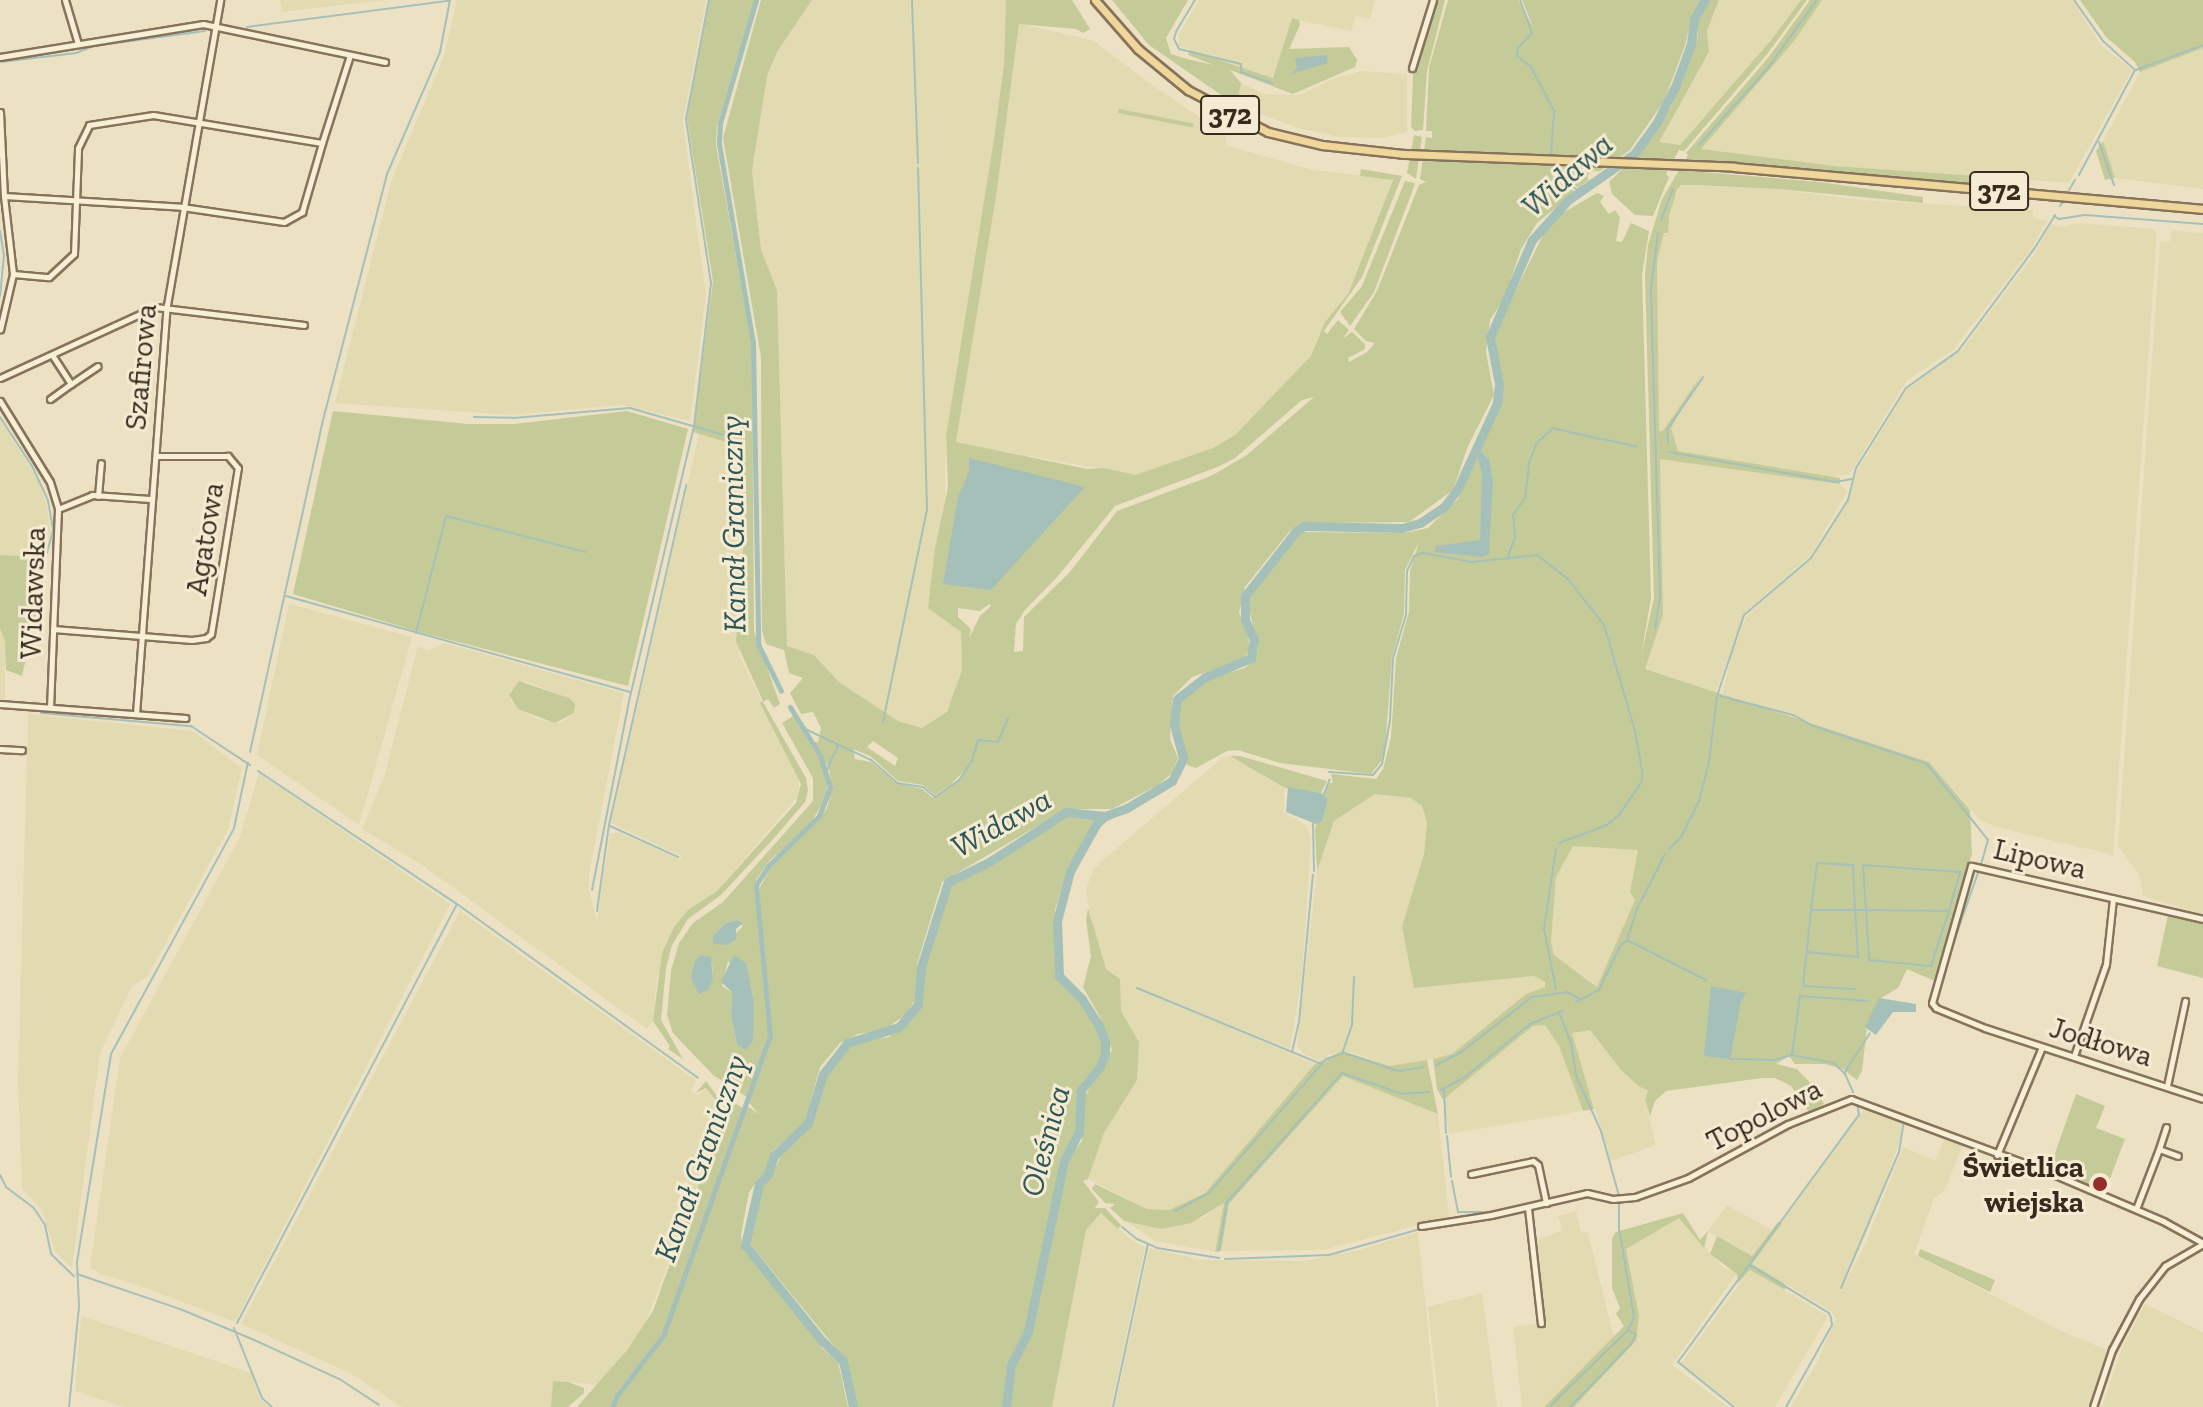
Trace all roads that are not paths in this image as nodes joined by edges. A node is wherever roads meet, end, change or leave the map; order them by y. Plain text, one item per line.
1 (65, 0) edge
2 (220, 0) edge
3 (1095, 0) edge
4 (1433, 0) edge
5 (214, 26) junction
6 (78, 44) junction
7 (350, 55) junction
8 (0, 57) edge
9 (385, 62) dead end
10 (1412, 68) dead end
11 (0, 112) edge
12 (197, 122) junction
13 (322, 143) junction
14 (4, 196) junction
15 (75, 201) junction
16 (182, 207) junction
17 (2203, 209) edge
18 (13, 274) junction
19 (167, 305) junction
20 (304, 325) dead end
21 (0, 330) edge
22 (52, 355) junction
23 (98, 366) dead end
24 (0, 378) edge
25 (71, 384) junction
26 (50, 399) dead end
27 (0, 401) edge
28 (156, 456) junction
29 (101, 463) dead end
30 (98, 496) junction
31 (151, 499) junction
32 (58, 509) junction
33 (53, 629) junction
34 (143, 636) junction
35 (3, 704) edge
36 (50, 706) junction
37 (136, 714) junction
38 (185, 718) dead end
39 (0, 749) edge
40 (22, 750) dead end
41 (2113, 898) junction
42 (2203, 919) edge
43 (2185, 1001) dead end
44 (1985, 1028) joint
45 (2042, 1047) junction
46 (2074, 1056) junction
47 (2167, 1086) junction
48 (2203, 1099) edge
49 (2166, 1127) dead end
50 (2159, 1149) junction
51 (1997, 1155) junction
52 (2178, 1156) dead end
53 (1471, 1174) dead end
54 (1546, 1203) junction
55 (1528, 1208) junction
56 (2136, 1209) junction
57 (1421, 1226) dead end
58 (2203, 1243) edge
59 (1541, 1323) dead end
60 (2093, 1407) edge

1 - 6 street
2 - 5 street, Szafirowa
3 - 17 main road, 372
4 - 10 street
5 - 6 street
5 - 7 street
5 - 12 street, Szafirowa
6 - 8 street
7 - 9 street
7 - 13 street
11 - 14 street
12 - 13 street
12 - 15 street
12 - 16 street, Szafirowa
13 - 16 street
14 - 15 street
14 - 18 street
15 - 16 street
15 - 18 street
16 - 19 street, Szafirowa
18 - 21 street
19 - 20 street
19 - 22 street
19 - 28 street, Szafirowa
22 - 24 street
22 - 25 street
23 - 25 street
25 - 26 street
27 - 32 street, Widawska
28 - 31 street, Szafirowa
28 - 34 street, Agatowa
29 - 30 street
30 - 31 street
30 - 32 street
31 - 34 street, Szafirowa
32 - 33 street, Widawska
33 - 34 street
33 - 36 street, Widawska
34 - 37 street, Szafirowa
35 - 36 street
36 - 37 street
37 - 38 street
39 - 40 street
41 - 42 street, Lipowa
41 - 44 street, Lipowa
41 - 46 street
43 - 47 street
44 - 45 street, Jodłowa
45 - 46 street, Jodłowa
45 - 51 street
46 - 47 street, Jodłowa
47 - 48 street, Jodłowa
49 - 50 street
50 - 52 street
50 - 56 street
51 - 54 street, Topolowa
51 - 56 street, Topolowa
53 - 54 street
54 - 55 street, Topolowa
55 - 57 street, Topolowa
55 - 59 street
56 - 58 street, Topolowa
58 - 60 street

